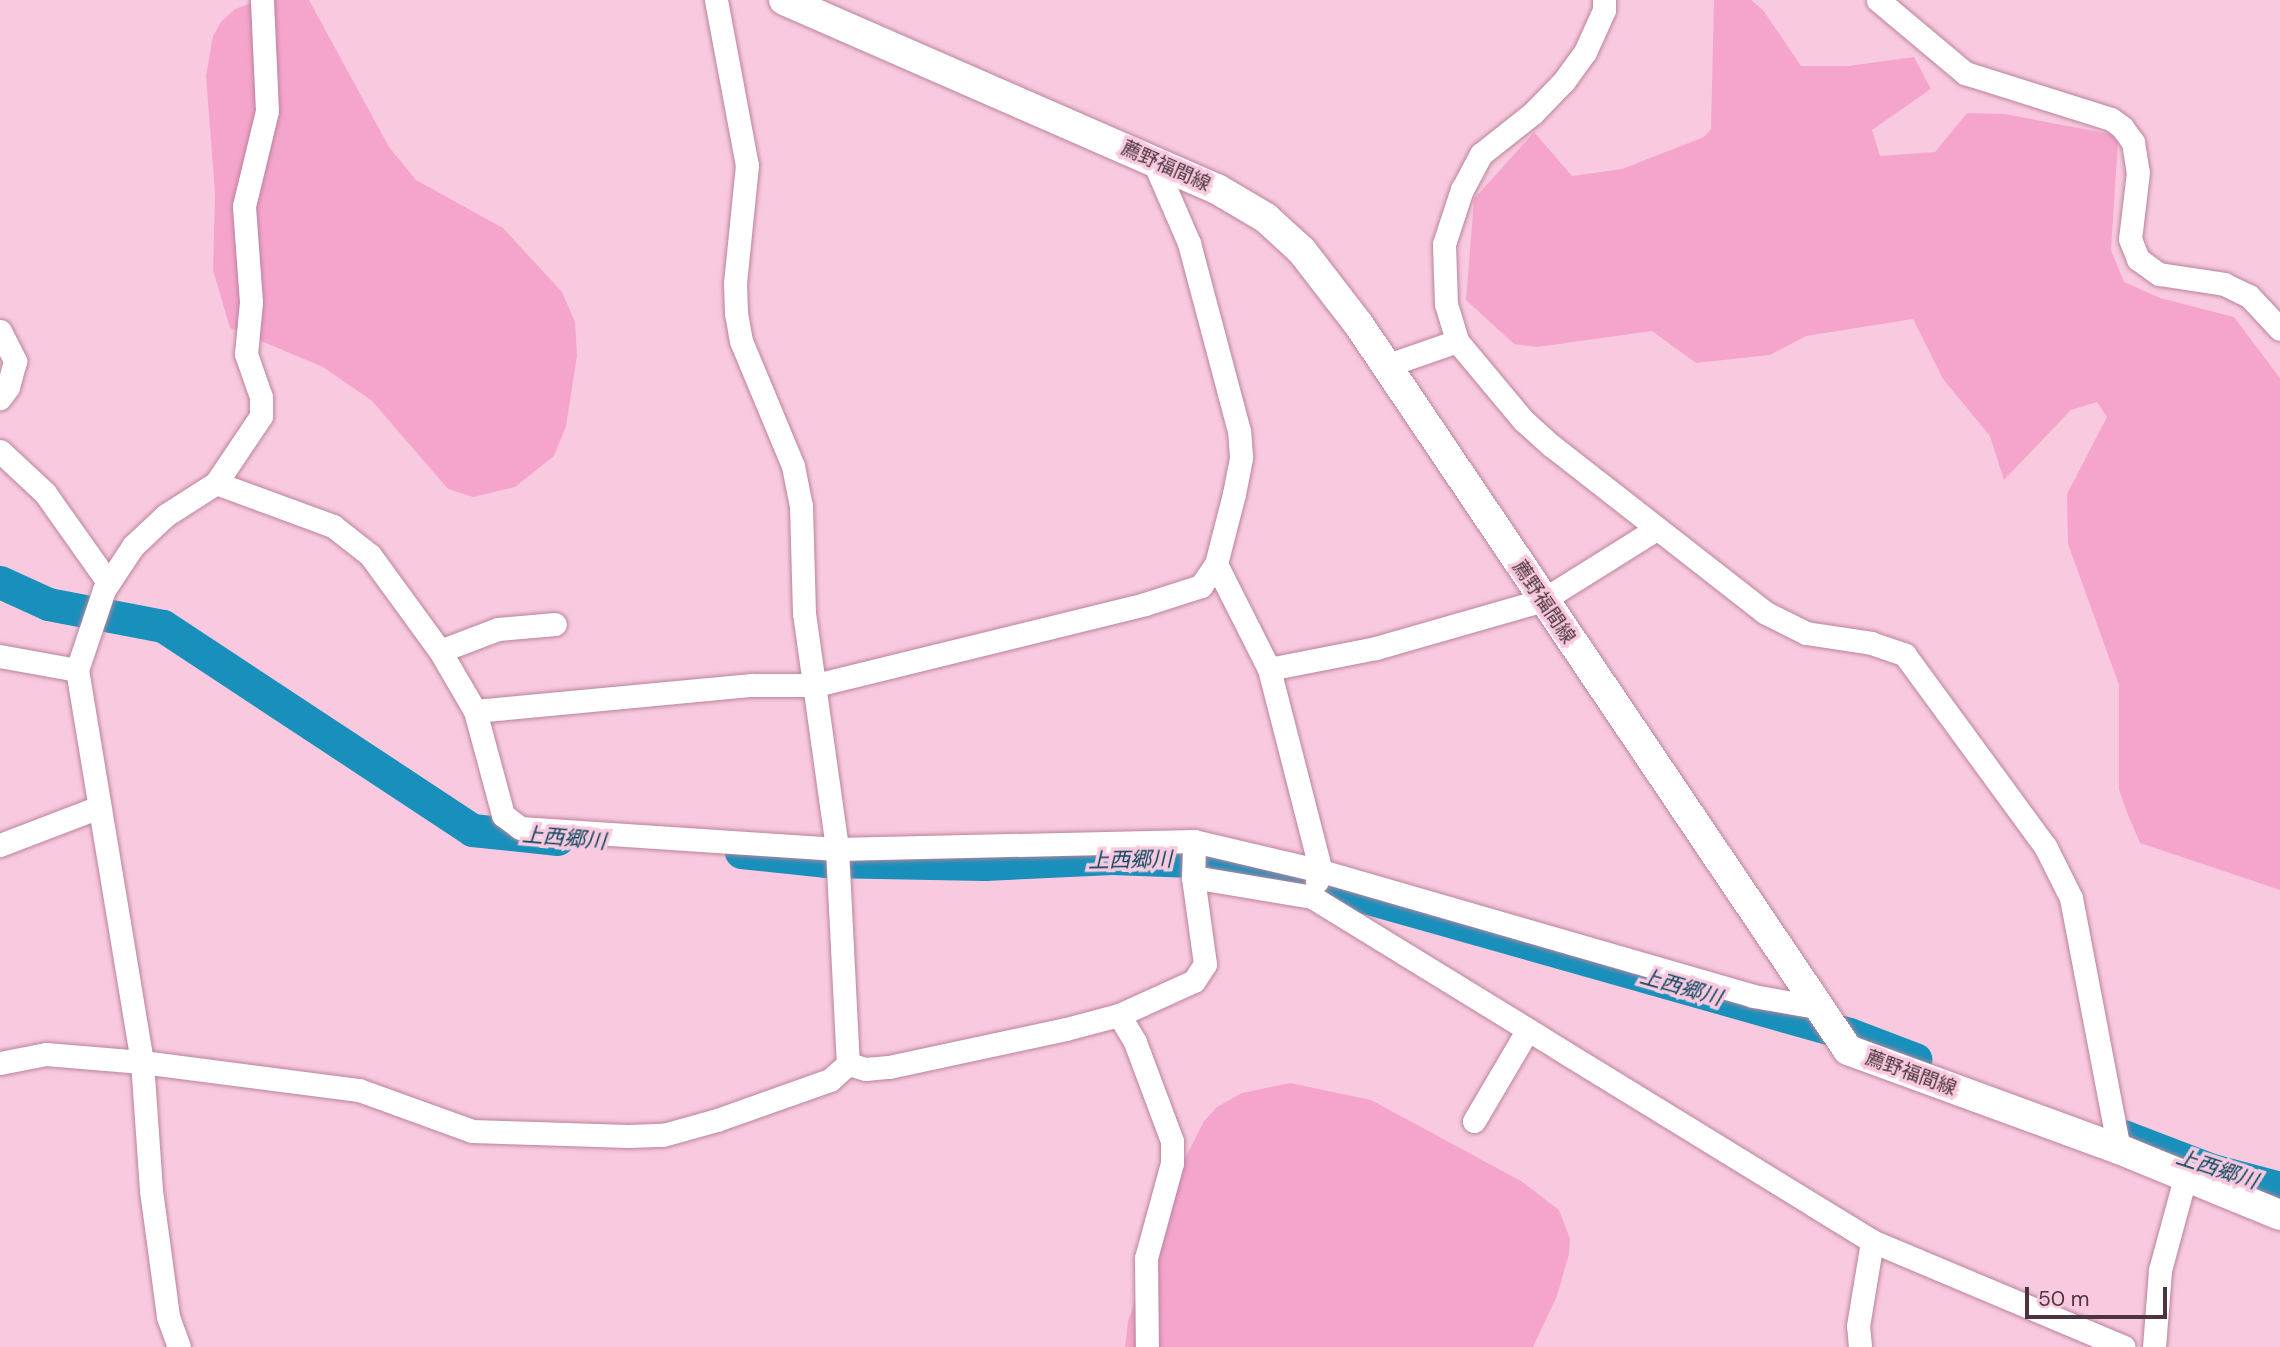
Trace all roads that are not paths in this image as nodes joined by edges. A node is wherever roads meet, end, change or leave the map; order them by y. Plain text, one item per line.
1 (262, 0) edge
2 (716, 0) edge
3 (784, 0) edge
4 (1878, 0) edge
5 (1607, 3) edge
6 (1153, 160) junction
7 (2280, 330) edge
8 (0, 331) edge
9 (1457, 341) junction
10 (1385, 366) junction
11 (0, 398) edge
12 (0, 451) edge
13 (216, 483) junction
14 (1656, 529) junction
15 (1216, 564) junction
16 (106, 586) junction
17 (1543, 600) junction
18 (555, 624) dead end
19 (440, 651) junction
20 (0, 656) edge
21 (1269, 669) junction
22 (77, 670) junction
23 (816, 685) junction
24 (475, 711) junction
25 (99, 807) junction
26 (0, 845) edge
27 (837, 849) junction
28 (1193, 860) junction
29 (1316, 883) junction
30 (1119, 1015) junction
31 (1826, 1021) junction
32 (1527, 1031) junction
33 (142, 1062) junction
34 (0, 1063) edge
35 (848, 1064) junction
36 (1474, 1121) dead end
37 (2119, 1140) junction
38 (2186, 1178) junction
39 (2280, 1215) edge
40 (1872, 1241) junction
41 (179, 1347) edge
42 (1147, 1347) edge
43 (1860, 1347) edge
44 (2124, 1347) edge
45 (2154, 1347) edge

1 - 13 street
2 - 23 street
3 - 6 main road, 薦野福間線
4 - 7 street
5 - 9 street
6 - 10 main road, 薦野福間線
6 - 15 street
8 - 11 street
9 - 10 street
9 - 14 street
10 - 17 main road, 薦野福間線
12 - 16 street
13 - 16 street
13 - 19 street
14 - 17 street
14 - 37 street
15 - 21 street
15 - 23 street
16 - 22 street
17 - 21 street
17 - 31 main road, 薦野福間線
18 - 19 street
19 - 24 street
20 - 22 street
21 - 29 street
22 - 25 street
23 - 24 street
23 - 27 street
24 - 27 street
25 - 26 street
25 - 33 street
27 - 28 street
27 - 35 street
28 - 29 street
28 - 29 street
28 - 30 street
29 - 31 street
29 - 32 street
30 - 35 street
30 - 42 street
31 - 37 main road, 薦野福間線
32 - 36 street
32 - 40 street
33 - 34 street
33 - 35 street
33 - 41 street
37 - 38 main road, 薦野福間線
38 - 39 main road, 薦野福間線
38 - 45 street
40 - 43 street
40 - 44 street

